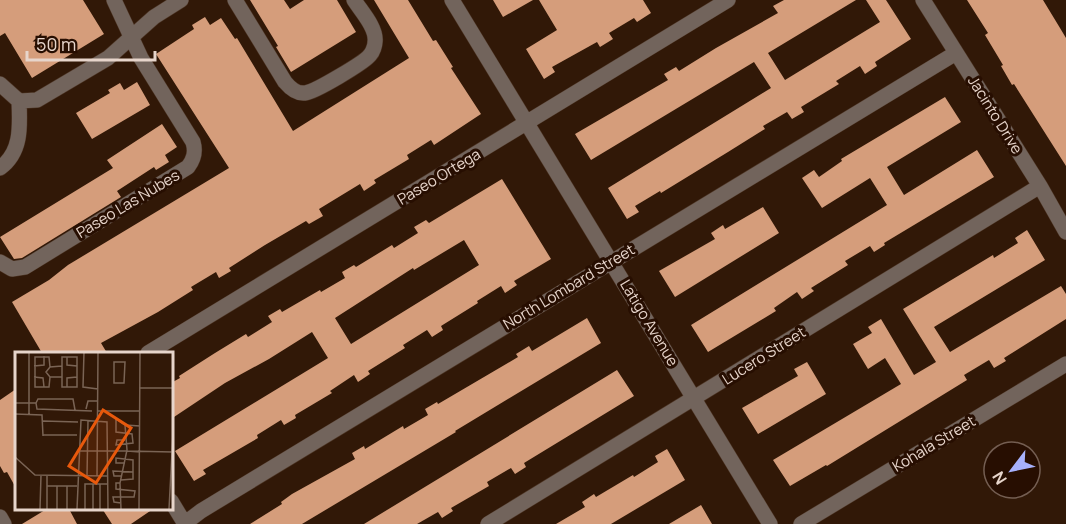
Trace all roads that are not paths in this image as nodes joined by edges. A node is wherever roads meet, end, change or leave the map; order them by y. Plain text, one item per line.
1 (114, 0) edge
2 (181, 0) edge
3 (235, 0) edge
4 (354, 0) edge
5 (452, 0) edge
6 (728, 0) edge
7 (923, 0) edge
8 (131, 37) junction
9 (956, 53) junction
10 (0, 84) edge
11 (19, 101) junction
12 (527, 124) junction
13 (5, 164) edge
14 (1040, 186) junction
15 (1066, 232) edge
16 (0, 262) edge
17 (612, 262) junction
18 (150, 352) edge
19 (1066, 364) edge
20 (694, 399) junction
21 (172, 503) edge
22 (0, 518) edge
23 (4, 524) edge
24 (184, 524) edge
25 (488, 524) edge
26 (770, 524) edge
27 (801, 524) edge

1 - 8 street
2 - 8 street
3 - 4 street
5 - 12 street, Latigo Avenue
6 - 12 street, Paseo Ortega
7 - 9 street, Jacinto Drive
8 - 11 street
8 - 16 street, Paseo Las Nubes
9 - 14 street, Jacinto Drive
9 - 17 street, North Lombard Street
10 - 11 street
11 - 13 street
12 - 17 street, Latigo Avenue
12 - 18 street, Paseo Ortega
14 - 15 street, Jacinto Drive
14 - 20 street, Lucero Street
17 - 20 street, Latigo Avenue
17 - 24 street, North Lombard Street
19 - 27 street, Kohala Street
20 - 25 street, Lucero Street
20 - 26 street, Latigo Avenue
21 - 24 street
22 - 23 street

